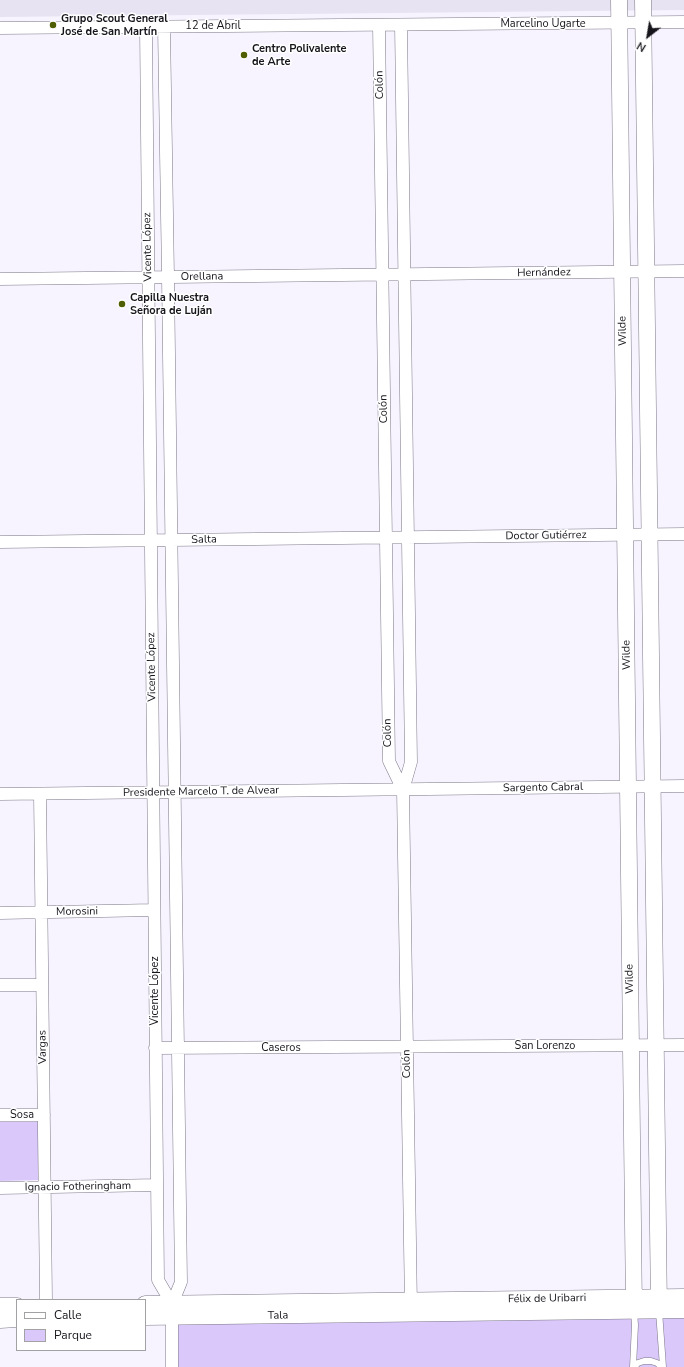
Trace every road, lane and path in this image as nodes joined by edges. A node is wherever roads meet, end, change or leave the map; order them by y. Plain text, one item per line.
1 (619, 0) edge
2 (643, 0) edge
3 (684, 22) edge
4 (620, 23) junction
5 (643, 23) junction
6 (379, 25) junction
7 (401, 25) junction
8 (164, 26) junction
9 (146, 27) junction
10 (0, 28) edge
11 (684, 271) edge
12 (622, 272) junction
13 (646, 272) junction
14 (405, 274) junction
15 (382, 275) junction
16 (148, 277) junction
17 (168, 277) junction
18 (0, 279) edge
19 (684, 534) edge
20 (625, 535) junction
21 (649, 535) junction
22 (408, 537) junction
23 (386, 538) junction
24 (151, 540) junction
25 (172, 540) junction
26 (0, 542) edge
27 (684, 786) edge
28 (628, 787) junction
29 (652, 787) junction
30 (403, 790) junction
31 (153, 792) junction
32 (175, 792) junction
33 (0, 794) edge
34 (40, 794) junction
35 (154, 910) junction
36 (41, 912) junction
37 (0, 913) edge
38 (42, 985) junction
39 (0, 986) edge
40 (631, 1045) junction
41 (656, 1045) junction
42 (684, 1045) edge
43 (407, 1047) junction
44 (155, 1048) junction
45 (178, 1048) junction
46 (0, 1115) edge
47 (44, 1115) junction
48 (157, 1186) junction
49 (45, 1187) junction
50 (0, 1188) edge
51 (684, 1297) edge
52 (46, 1299) edge
53 (146, 1304) edge
54 (634, 1304) junction
55 (659, 1304) junction
56 (0, 1306) edge
57 (16, 1306) edge
58 (411, 1307) junction
59 (172, 1310) junction
60 (684, 1310) edge
61 (146, 1317) edge
62 (16, 1319) edge
63 (0, 1320) edge
64 (172, 1367) edge
65 (633, 1367) edge
66 (663, 1367) edge

1 - 4 street, Wilde
2 - 5 street
3 - 5 street, Marcelino Ugarte
4 - 5 street, Marcelino Ugarte
4 - 7 street, Marcelino Ugarte
4 - 12 street, Wilde
5 - 13 street
6 - 7 street, 12 de Abril
6 - 8 street, 12 de Abril
6 - 15 street, Colón
7 - 14 street, Colón
8 - 9 street, 12 de Abril
8 - 17 street, Vicente López
9 - 10 street, 12 de Abril
9 - 16 street, Vicente López
11 - 13 street, Hernández
12 - 13 street, Hernández
12 - 14 street, Hernández
12 - 20 street, Wilde
13 - 21 street
14 - 15 street, Orellana
14 - 22 street, Colón
15 - 17 street, Orellana
15 - 23 street, Colón
16 - 17 street, Orellana
16 - 18 street, Orellana
16 - 24 street, Vicente López
17 - 25 street, Vicente López
19 - 21 street, Doctor Gutiérrez
20 - 21 street, Doctor Gutiérrez
20 - 22 street, Doctor Gutiérrez
20 - 28 street, Wilde
21 - 29 street
22 - 23 street, Salta
22 - 30 street, Colón
23 - 25 street, Salta
23 - 30 street, Colón
24 - 25 street, Salta
24 - 26 street, Salta
24 - 31 street, Vicente López
25 - 32 street, Vicente López
27 - 29 street, Sargento Cabral
28 - 29 street, Sargento Cabral
28 - 30 street, Sargento Cabral
28 - 40 street, Wilde
29 - 41 street
30 - 32 street, Presidente Marcelo T. de Alvear
30 - 43 street, Colón
31 - 32 street, Presidente Marcelo T. de Alvear
31 - 34 street, Presidente Marcelo T. de Alvear
31 - 35 street, Vicente López
32 - 45 street, Vicente López
33 - 34 street, Presidente Marcelo T. de Alvear
34 - 36 street, Vargas
35 - 36 street, Morosini
35 - 44 street, Vicente López
36 - 37 street, Morosini
36 - 38 street, Vargas
38 - 39 street
38 - 47 street, Vargas
40 - 41 street, San Lorenzo
40 - 43 street, San Lorenzo
40 - 54 street, Wilde
41 - 42 street, San Lorenzo
41 - 55 street
43 - 45 street, Caseros
43 - 58 street, Colón
44 - 45 street, Caseros
44 - 48 street, Vicente López
45 - 59 street, Vicente López
46 - 47 street, Sosa
47 - 49 street, Vargas
48 - 49 street, Ignacio Fotheringham
48 - 59 street, Vicente López
49 - 50 street, Ignacio Fotheringham
49 - 52 street, Vargas
51 - 55 street, Félix de Uribarri
53 - 59 street, Tala
54 - 55 street, Félix de Uribarri
54 - 58 street, Félix de Uribarri
54 - 65 lane
55 - 60 street, Félix de Uribarri
55 - 66 lane
56 - 57 street
58 - 59 street, Tala
59 - 61 street, Tala
59 - 64 street, Vicente López
62 - 63 street
65 - 66 lane

